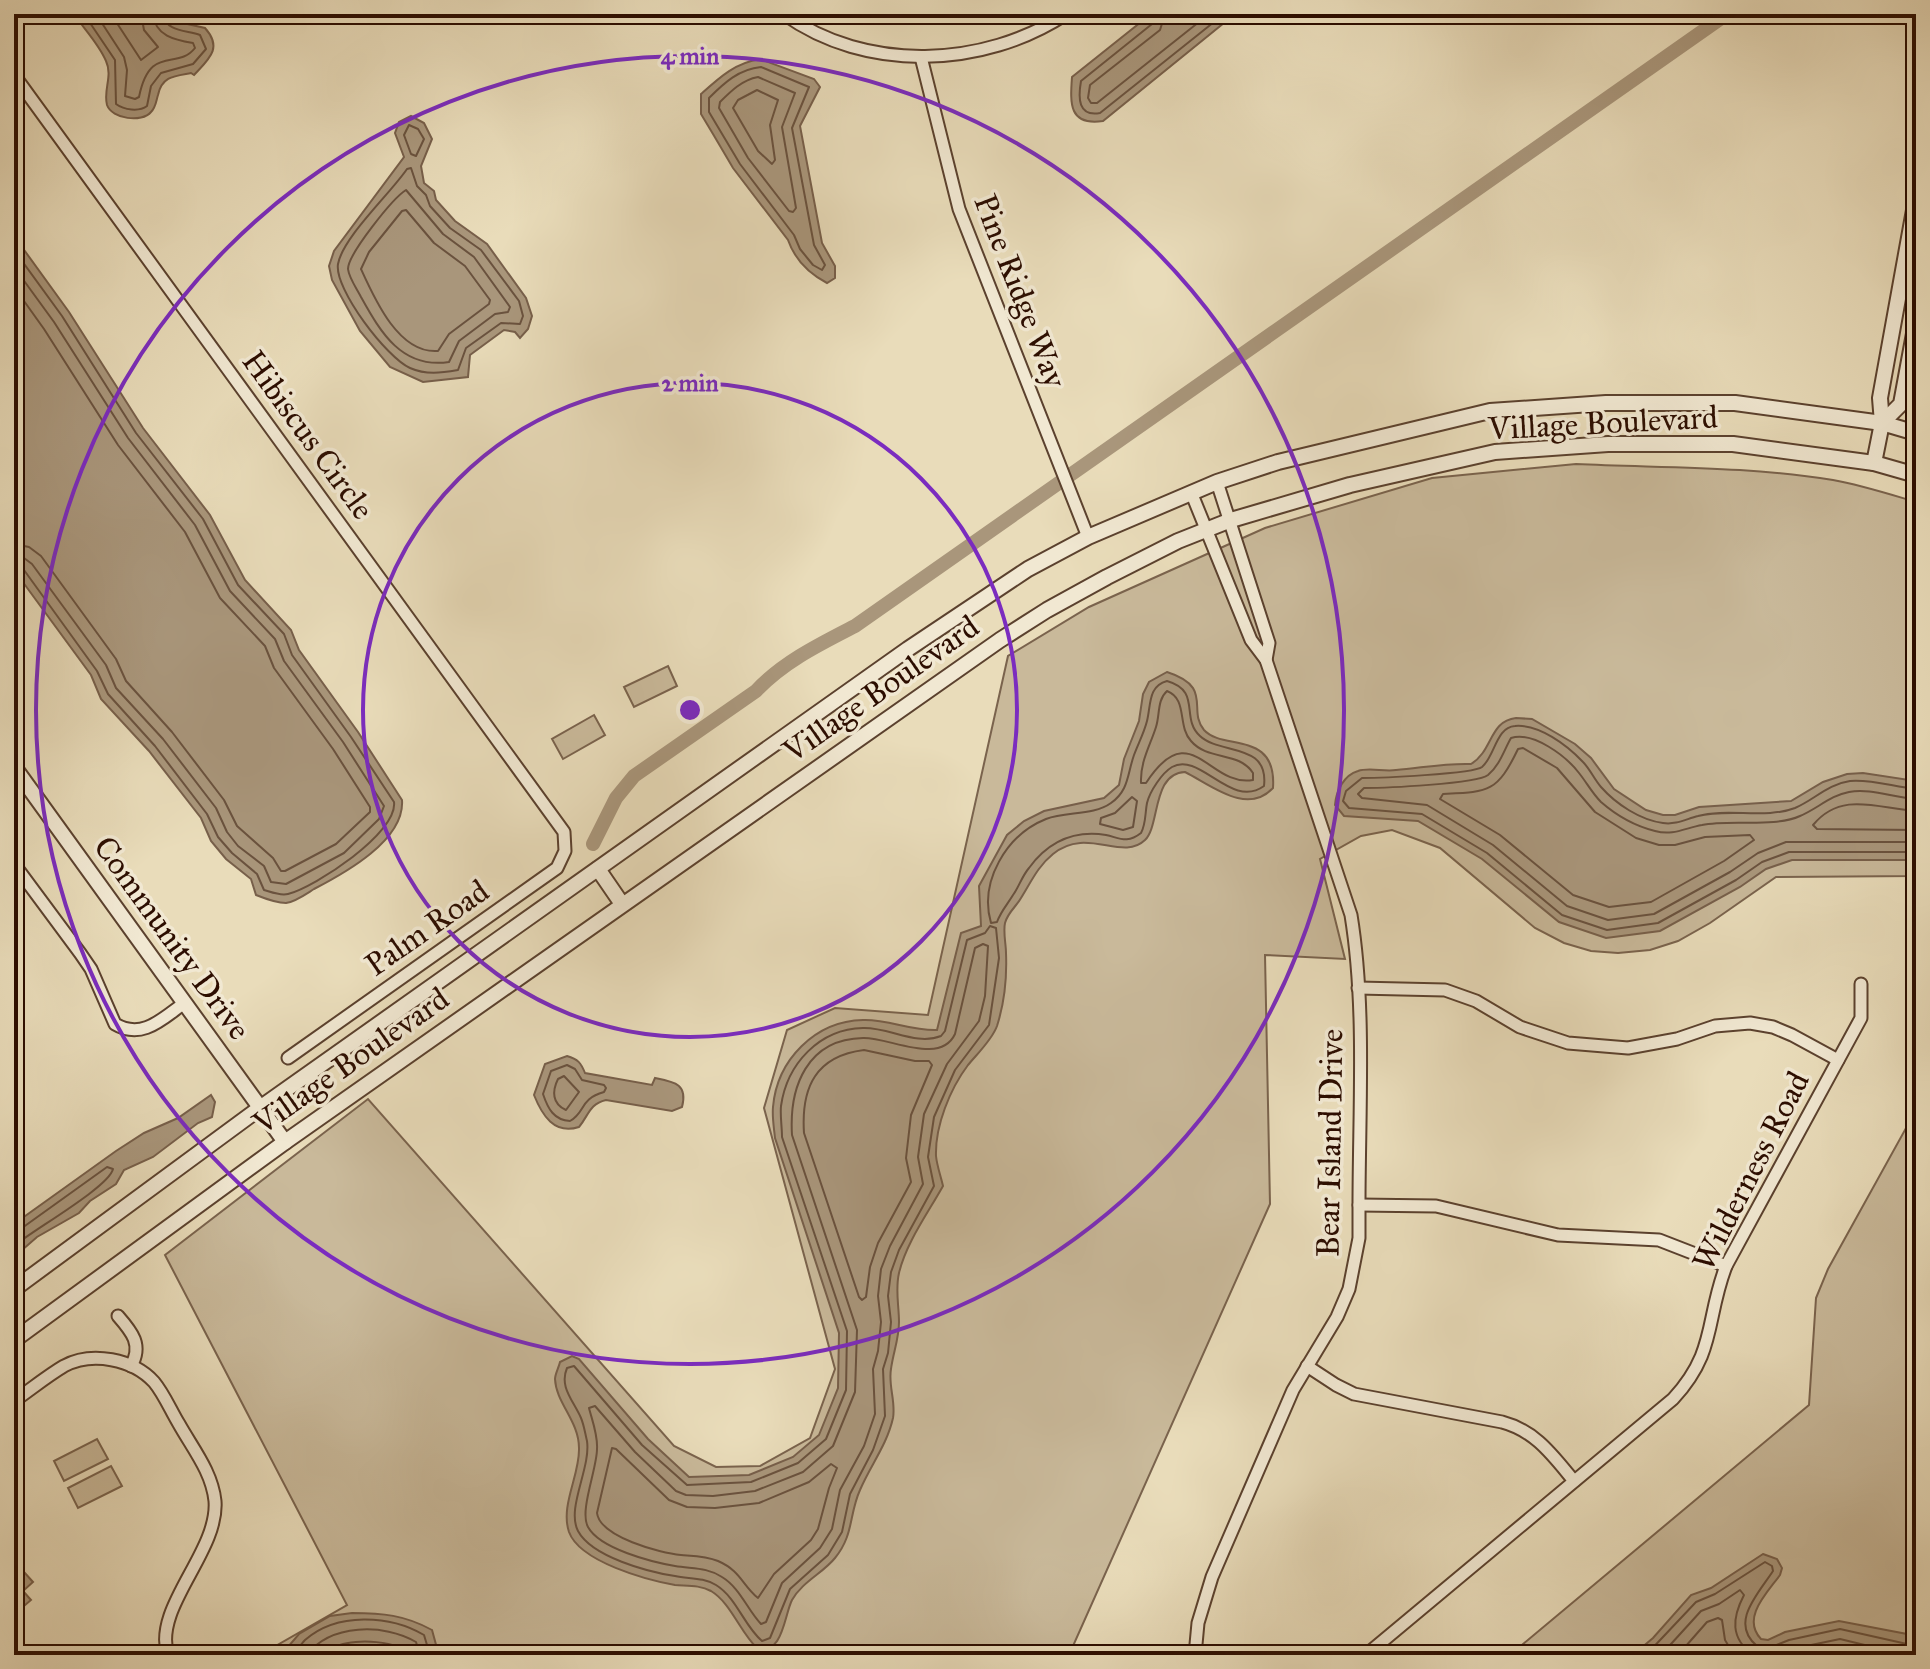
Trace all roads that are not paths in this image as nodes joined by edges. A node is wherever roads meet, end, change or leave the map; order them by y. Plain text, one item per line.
1 (784, 14) edge
2 (1066, 14) edge
3 (921, 57) junction
4 (14, 75) edge
5 (1916, 199) edge
6 (1916, 323) edge
7 (1882, 423) junction
8 (1916, 433) edge
9 (1874, 463) junction
10 (1916, 475) edge
11 (1217, 482) junction
12 (1191, 492) junction
13 (1231, 520) junction
14 (1207, 530) junction
15 (1088, 537) junction
16 (1266, 660) junction
17 (14, 767) edge
18 (559, 825) joint
19 (14, 864) edge
20 (598, 869) junction
21 (622, 904) junction
22 (1861, 984) dead end
23 (1358, 988) junction
24 (183, 1004) junction
25 (288, 1058) dead end
26 (1838, 1060) junction
27 (260, 1108) junction
28 (285, 1142) junction
29 (1359, 1205) junction
30 (1726, 1266) junction
31 (14, 1289) edge
32 (118, 1316) dead end
33 (14, 1340) edge
34 (131, 1366) junction
35 (1307, 1366) junction
36 (14, 1401) edge
37 (1574, 1481) junction
38 (168, 1655) edge
39 (1195, 1655) edge
40 (1366, 1655) edge

1 - 3 street
2 - 3 street
3 - 15 street, Pine Ridge Way
4 - 18 street, Hibiscus Circle
5 - 7 street
6 - 7 street
7 - 8 street, Village Boulevard
7 - 9 street
7 - 11 street, Village Boulevard
9 - 10 street, Village Boulevard
9 - 13 street, Village Boulevard
11 - 12 street, Village Boulevard
11 - 13 street, Bear Island Drive
12 - 14 street, Bear Island Drive
12 - 15 street, Village Boulevard
13 - 14 street, Village Boulevard
13 - 16 street, Bear Island Drive
14 - 16 street, Bear Island Drive
14 - 21 street, Village Boulevard
15 - 20 street, Village Boulevard
16 - 23 street, Bear Island Drive
17 - 24 street, Community Drive
18 - 25 street, Palm Road
19 - 24 street
20 - 21 street
20 - 27 street, Village Boulevard
21 - 28 street, Village Boulevard
22 - 26 street
23 - 26 street, Wilderness Road
23 - 29 street, Bear Island Drive
24 - 27 street, Community Drive
26 - 30 street, Wilderness Road
27 - 28 street, Community Drive
27 - 31 street, Village Boulevard
28 - 33 street, Village Boulevard
29 - 30 street
29 - 35 street, Bear Island Drive
30 - 37 street, Wilderness Road
32 - 34 street
34 - 36 street
34 - 38 street
35 - 37 street
35 - 39 street, Bear Island Drive
37 - 40 street, Wilderness Road

